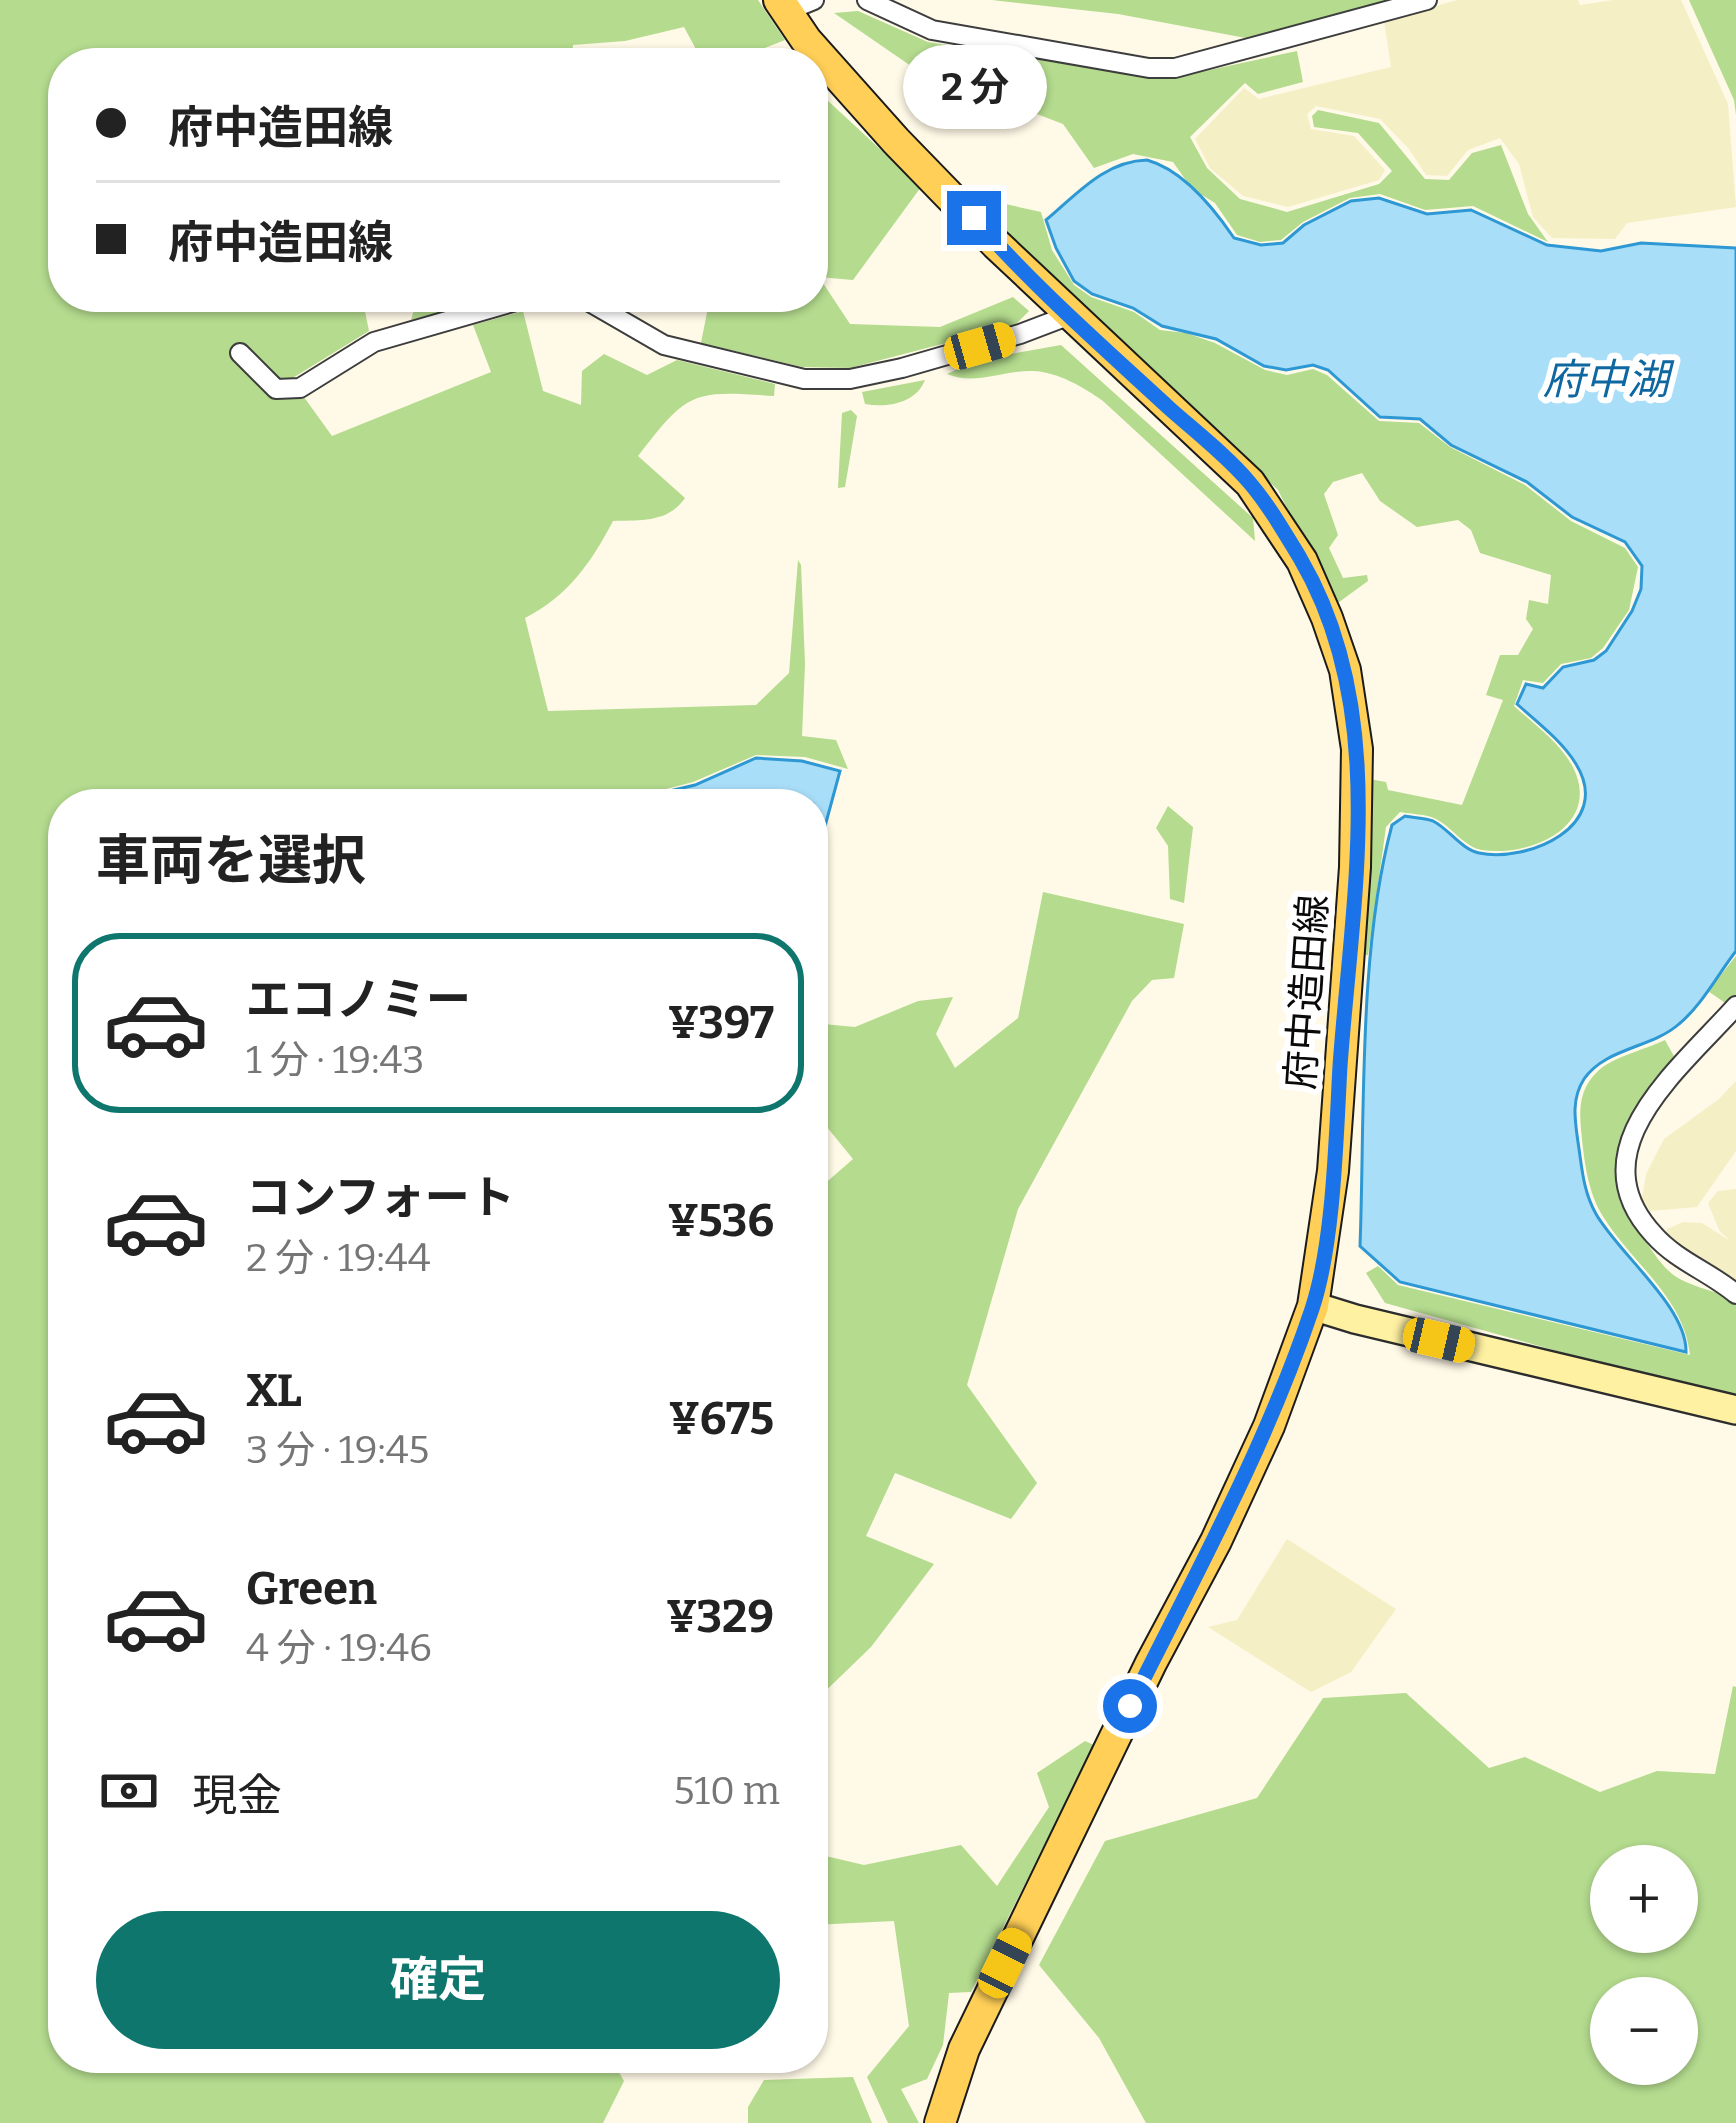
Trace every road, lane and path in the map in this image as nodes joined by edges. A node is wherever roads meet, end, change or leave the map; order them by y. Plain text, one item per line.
1 (867, 0) edge
2 (1427, 0) edge
3 (793, 4) edge
4 (813, 48) edge
5 (828, 65) edge
6 (478, 312) edge
7 (606, 312) edge
8 (1070, 315) junction
9 (240, 353) dead end
10 (1736, 1006) edge
11 (1736, 1294) edge
12 (1313, 1306) junction
13 (1736, 1410) edge
14 (940, 2123) edge

1 - 2 street
3 - 4 main road, 府中造田線
5 - 8 main road, 府中造田線
6 - 9 street
7 - 8 street
8 - 12 main road, 府中造田線
10 - 11 street
12 - 13 street
12 - 14 main road, 府中造田線

